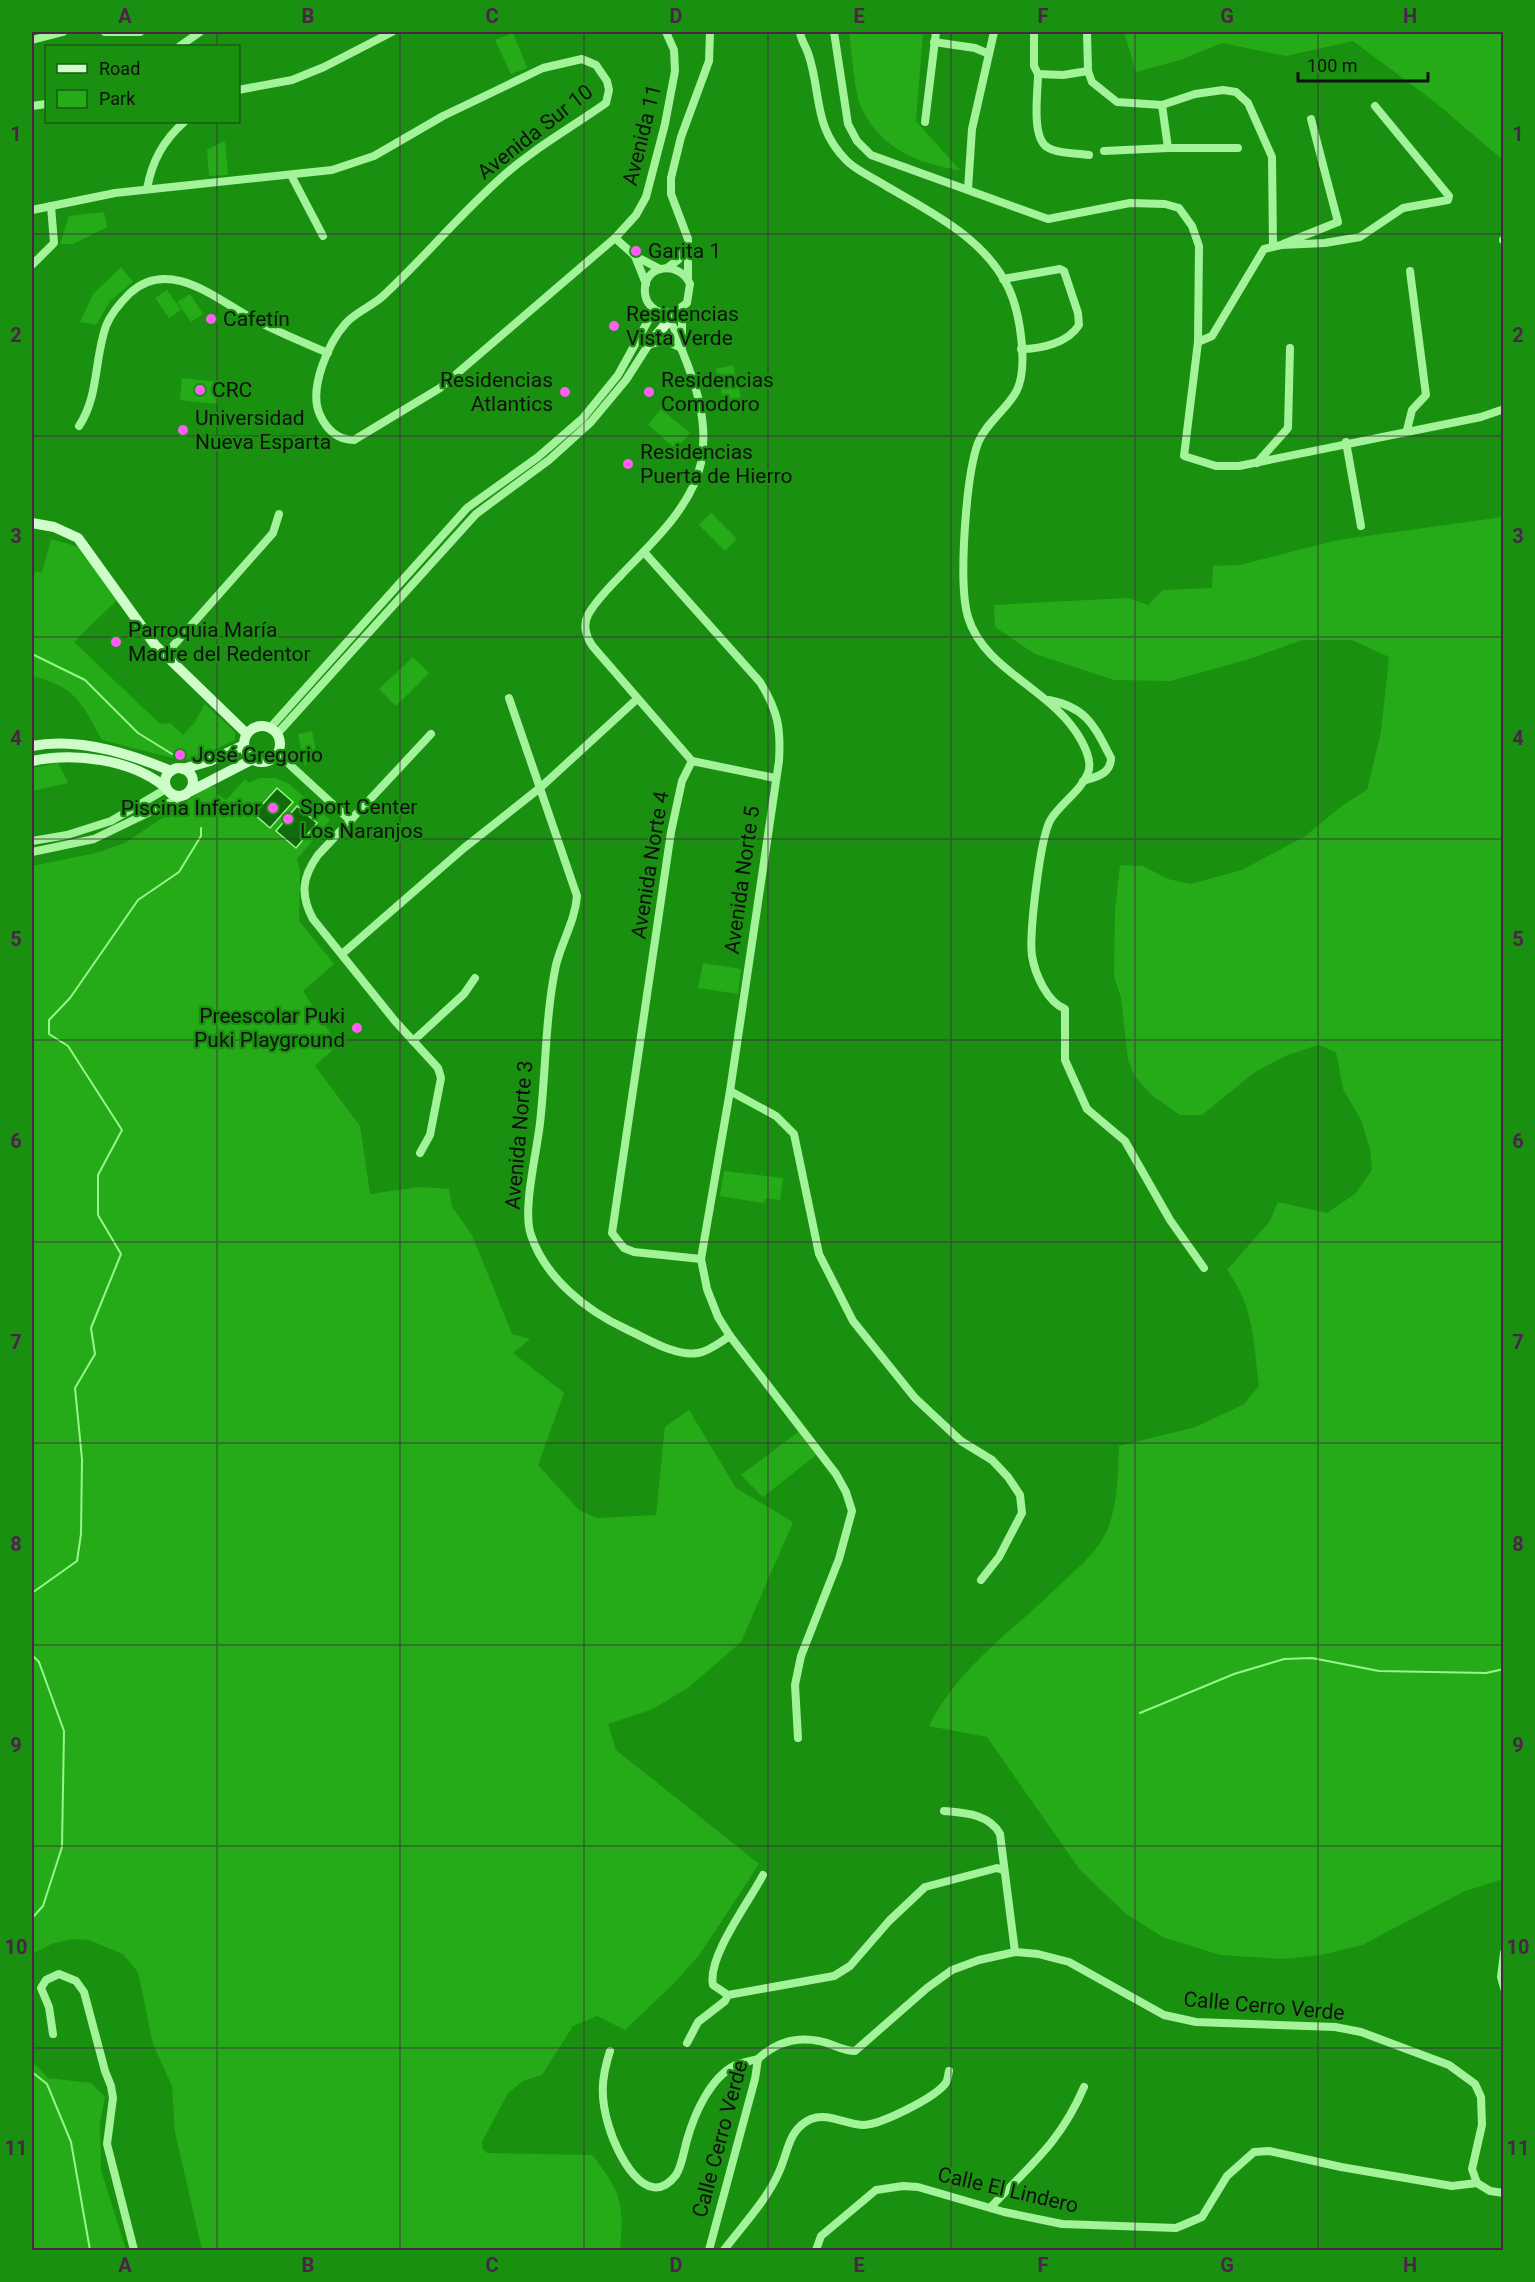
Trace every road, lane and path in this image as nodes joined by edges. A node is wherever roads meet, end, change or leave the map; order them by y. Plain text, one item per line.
1 (63, 32) edge
2 (105, 32) edge
3 (140, 32) edge
4 (200, 32) edge
5 (392, 32) edge
6 (666, 32) edge
7 (710, 32) edge
8 (800, 32) edge
9 (834, 32) edge
10 (936, 32) edge
11 (994, 32) edge
12 (1034, 32) edge
13 (1087, 32) edge
14 (32, 40) edge
15 (934, 42) junction
16 (181, 45) edge
17 (989, 54) junction
18 (1088, 71) junction
19 (1038, 74) junction
20 (240, 90) edge
21 (1162, 105) junction
22 (1375, 106) dead end
23 (1311, 119) dead end
24 (925, 122) dead end
25 (183, 123) edge
26 (1168, 148) junction
27 (1238, 148) dead end
28 (1104, 152) dead end
29 (1089, 155) dead end
30 (291, 175) junction
31 (147, 189) junction
32 (968, 189) junction
33 (51, 206) junction
34 (32, 210) edge
35 (323, 236) dead end
36 (615, 238) junction
37 (688, 239) junction
38 (1277, 245) junction
39 (635, 256) junction
40 (32, 265) edge
41 (664, 268) junction
42 (1410, 271) dead end
43 (1003, 279) junction
44 (688, 281) junction
45 (646, 284) junction
46 (655, 311) junction
47 (676, 314) junction
48 (1198, 342) junction
49 (649, 344) junction
50 (681, 348) junction
51 (1290, 348) dead end
52 (1021, 349) junction
53 (328, 353) junction
54 (1503, 409) edge
55 (78, 426) dead end
56 (1407, 430) junction
57 (1346, 442) junction
58 (1257, 463) junction
59 (279, 514) dead end
60 (32, 523) edge
61 (1361, 526) dead end
62 (644, 552) junction
63 (165, 655) junction
64 (509, 698) dead end
65 (637, 699) junction
66 (1049, 700) junction
67 (274, 731) junction
68 (431, 734) dead end
69 (246, 739) junction
70 (32, 746) edge
71 (278, 754) junction
72 (253, 759) junction
73 (32, 761) edge
74 (692, 761) junction
75 (183, 768) junction
76 (171, 771) junction
77 (775, 778) junction
78 (1082, 781) junction
79 (166, 788) junction
80 (541, 788) junction
81 (186, 794) junction
82 (351, 821) junction
83 (32, 841) edge
84 (32, 852) edge
85 (342, 954) junction
86 (475, 978) dead end
87 (413, 1041) junction
88 (730, 1091) junction
89 (420, 1153) dead end
90 (701, 1259) junction
91 (1204, 1268) dead end
92 (730, 1336) junction
93 (981, 1580) dead end
94 (798, 1738) dead end
95 (944, 1811) dead end
96 (1003, 1870) junction
97 (763, 1875) dead end
98 (1015, 1953) junction
99 (1503, 1953) edge
100 (1503, 1988) edge
101 (728, 1995) junction
102 (54, 2034) dead end
103 (687, 2043) dead end
104 (610, 2051) dead end
105 (758, 2059) junction
106 (950, 2071) dead end
107 (1084, 2087) dead end
108 (1477, 2183) junction
109 (1503, 2193) edge
110 (991, 2207) junction
111 (134, 2250) edge
112 (709, 2250) edge
113 (724, 2250) edge
114 (816, 2250) edge

1 - 14 street
2 - 3 street
4 - 16 street
5 - 20 street
6 - 36 street, Avenida 11
7 - 37 street
8 - 43 street
9 - 32 street
10 - 15 street
11 - 17 street
12 - 19 street
13 - 18 street
15 - 17 street
15 - 24 street
17 - 32 street
18 - 19 street
18 - 21 street
19 - 29 street
21 - 26 street
21 - 38 street
22 - 38 street
23 - 38 street
25 - 31 street
26 - 27 street
26 - 28 street
30 - 31 street, Avenida Sur 10
30 - 35 street
30 - 53 street, Avenida Sur 10
31 - 33 street, Avenida Sur 10
32 - 48 street
33 - 34 street, Avenida Sur 10
33 - 40 street
36 - 39 street
36 - 53 street, Avenida Sur 10
37 - 41 street
37 - 44 street
38 - 48 street
39 - 41 street
39 - 45 street
41 - 44 street
41 - 45 street
42 - 56 street
43 - 52 street
43 - 52 street
44 - 47 street
45 - 46 street
46 - 47 street
46 - 67 street
47 - 49 main road
47 - 50 street
47 - 50 street
48 - 58 street
49 - 50 street
49 - 67 street
50 - 62 street
51 - 58 street
52 - 66 street
53 - 55 street
54 - 56 street
56 - 57 street
57 - 58 street
57 - 61 street
59 - 63 street
60 - 63 main road
62 - 65 street
62 - 77 street, Avenida Norte 5
63 - 69 main road
64 - 80 street, Avenida Norte 3
65 - 74 street
65 - 80 street
66 - 78 street
66 - 78 street
67 - 69 main road
67 - 71 main road
68 - 82 street
69 - 72 main road
69 - 75 main road
70 - 76 main road
71 - 72 main road
71 - 82 street
72 - 81 main road
73 - 79 main road
74 - 77 street
74 - 90 street, Avenida Norte 4
75 - 76 main road
75 - 81 main road
76 - 79 main road
77 - 88 street, Avenida Norte 5
78 - 91 street
79 - 81 main road
79 - 83 street
80 - 85 street
80 - 92 street, Avenida Norte 3
81 - 84 street
82 - 85 street
85 - 87 street
86 - 87 street
87 - 89 street
88 - 90 street, Avenida Norte 5
88 - 93 street
90 - 92 street
92 - 94 street
95 - 96 street
96 - 98 street
96 - 101 street
97 - 101 street
98 - 105 street, Calle Cerro Verde
98 - 108 street, Calle Cerro Verde
99 - 100 street
101 - 103 street
102 - 111 street
104 - 105 street
105 - 112 street, Calle Cerro Verde
106 - 113 street
107 - 110 street
108 - 109 street, Calle El Lindero
108 - 110 street, Calle El Lindero
110 - 114 street, Calle El Lindero

